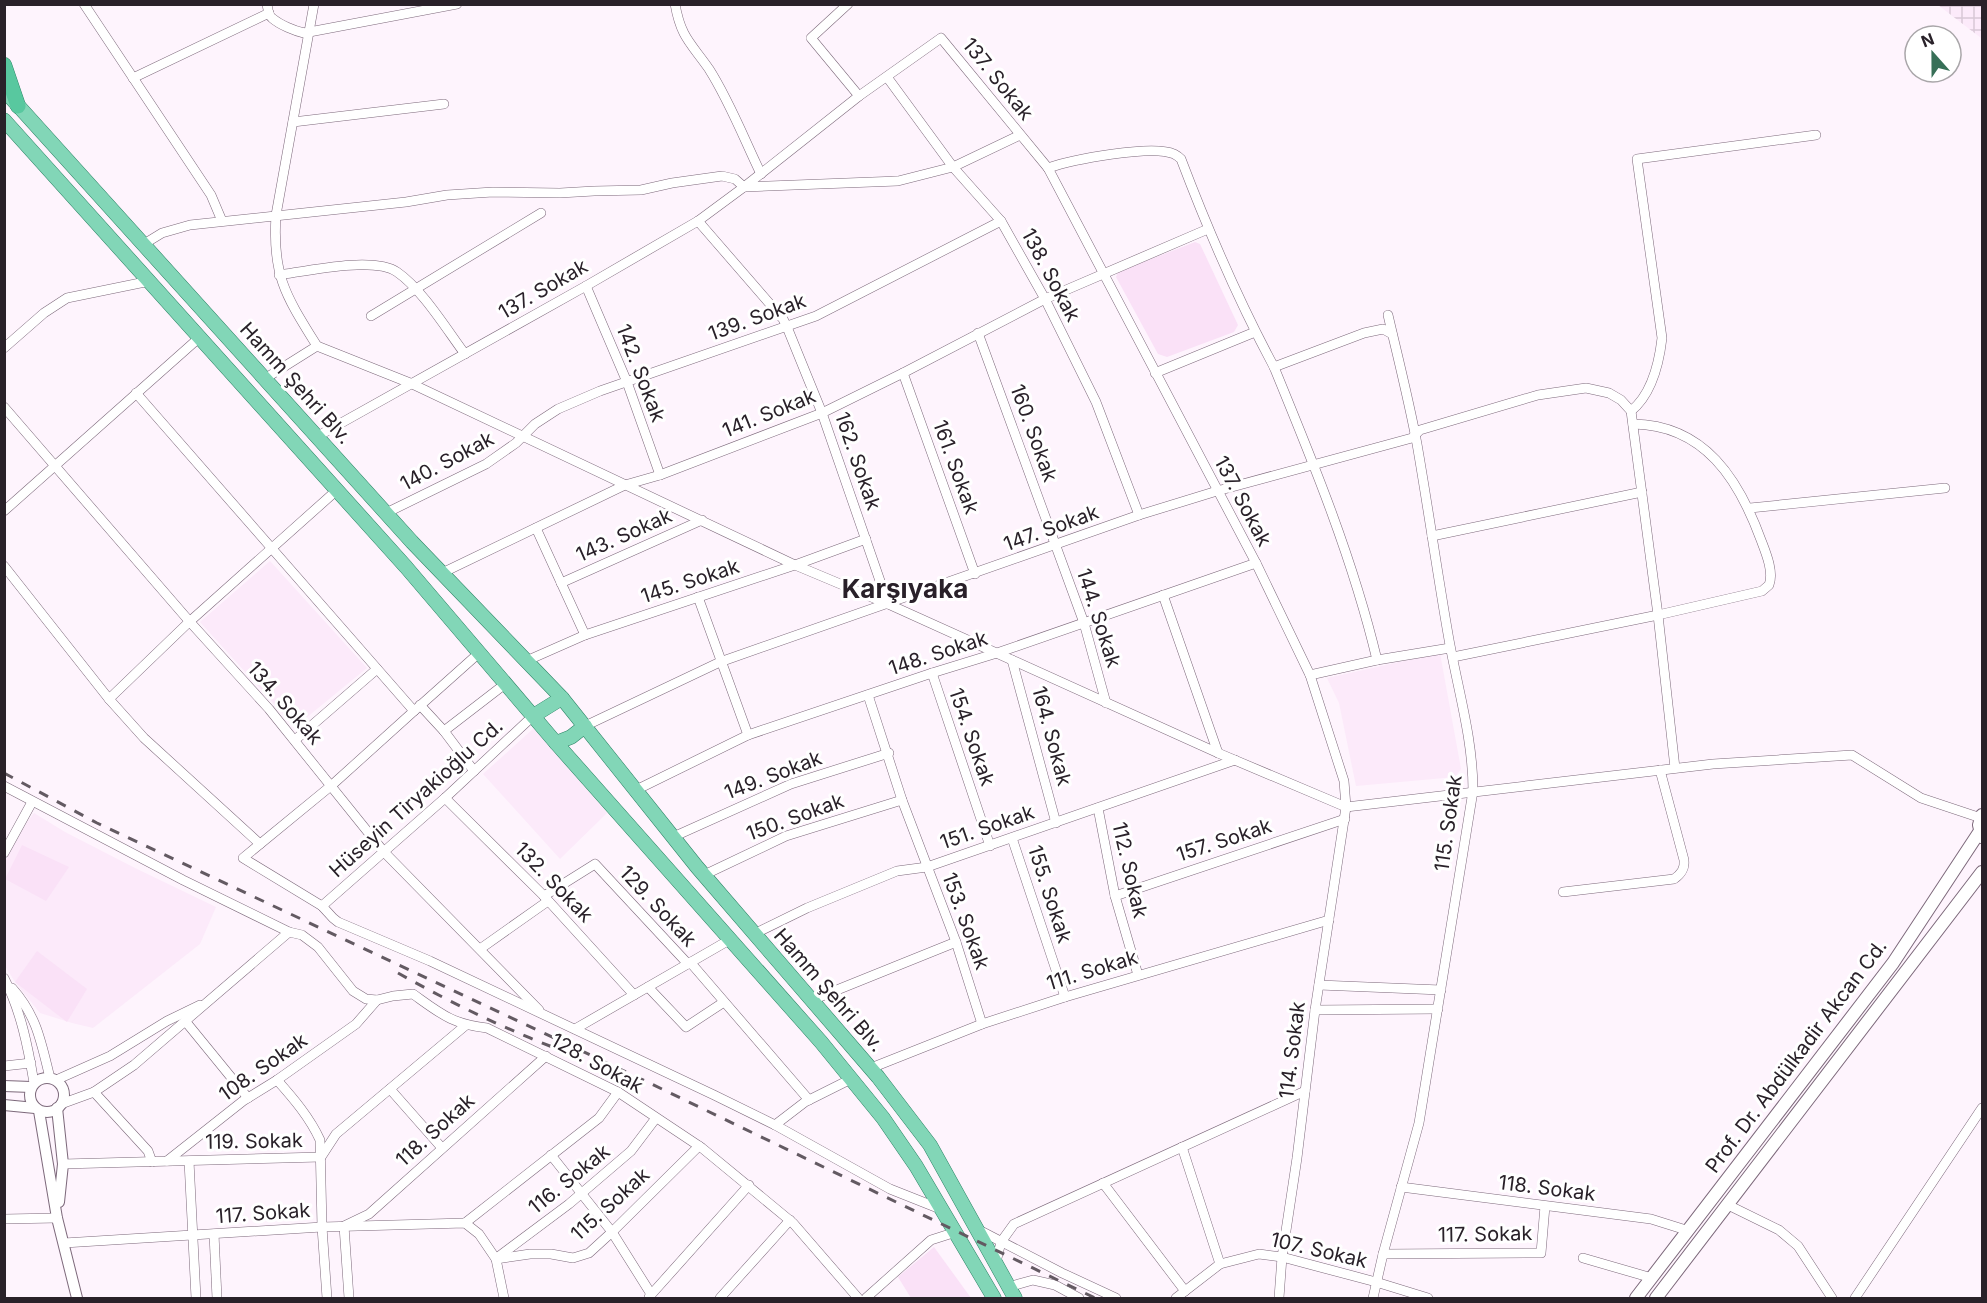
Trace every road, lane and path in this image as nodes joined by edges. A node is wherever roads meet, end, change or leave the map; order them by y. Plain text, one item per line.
1 (84, 4) edge
2 (314, 4) edge
3 (457, 4) edge
4 (675, 4) edge
5 (849, 4) edge
6 (268, 9) edge
7 (309, 32) junction
8 (4, 65) edge
9 (886, 77) junction
10 (133, 78) junction
11 (4, 90) edge
12 (859, 96) junction
13 (444, 104) dead end
14 (18, 106) junction
15 (4, 120) edge
16 (293, 122) junction
17 (1020, 135) junction
18 (1816, 135) dead end
19 (953, 167) junction
20 (1048, 168) junction
21 (761, 174) junction
22 (744, 187) junction
23 (541, 213) dead end
24 (276, 215) junction
25 (698, 220) junction
26 (222, 221) junction
27 (1001, 221) junction
28 (1208, 229) junction
29 (144, 244) junction
30 (1103, 272) junction
31 (279, 275) junction
32 (150, 281) junction
33 (586, 286) junction
34 (415, 289) junction
35 (1045, 299) junction
36 (1388, 315) dead end
37 (371, 316) dead end
38 (788, 327) junction
39 (1255, 332) junction
40 (978, 333) junction
41 (1392, 334) junction
42 (200, 337) junction
43 (316, 346) junction
44 (4, 348) edge
45 (465, 354) junction
46 (1274, 367) junction
47 (903, 373) junction
48 (1155, 373) junction
49 (266, 378) junction
50 (627, 382) junction
51 (410, 383) junction
52 (136, 393) junction
53 (4, 407) edge
54 (1630, 411) junction
55 (822, 412) junction
56 (1633, 424) junction
57 (1415, 435) junction
58 (318, 436) junction
59 (523, 437) junction
60 (1314, 464) junction
61 (56, 465) junction
62 (660, 475) junction
63 (625, 485) junction
64 (1945, 488) dead end
65 (337, 490) junction
66 (1217, 491) junction
67 (1642, 492) junction
68 (1750, 508) junction
69 (4, 511) edge
70 (386, 513) junction
71 (1139, 515) junction
72 (702, 520) junction
73 (536, 528) junction
74 (1432, 536) junction
75 (866, 539) junction
76 (1056, 545) junction
77 (271, 549) junction
78 (1256, 563) junction
79 (795, 565) junction
80 (4, 566) edge
81 (442, 573) junction
82 (975, 574) junction
83 (561, 583) junction
84 (1163, 595) junction
85 (698, 597) junction
86 (888, 604) junction
87 (1659, 615) junction
88 (190, 622) junction
89 (1084, 623) junction
90 (585, 635) junction
91 (1452, 652) junction
92 (479, 653) junction
93 (997, 653) junction
94 (1012, 660) junction
95 (1377, 660) junction
96 (526, 661) junction
97 (720, 662) junction
98 (377, 669) junction
99 (932, 673) junction
100 (1310, 675) junction
101 (505, 684) junction
102 (868, 695) junction
103 (562, 698) junction
104 (109, 699) junction
105 (1106, 703) junction
106 (417, 708) junction
107 (533, 717) junction
108 (585, 726) junction
109 (444, 731) junction
110 (748, 735) junction
111 (295, 740) junction
112 (556, 743) junction
113 (888, 753) junction
114 (1218, 753) junction
115 (1235, 760) junction
116 (1675, 768) junction
117 (1660, 770) junction
118 (474, 771) junction
119 (332, 785) junction
120 (4, 786) edge
121 (636, 790) junction
122 (1473, 791) junction
123 (445, 798) junction
124 (902, 800) junction
125 (32, 802) junction
126 (1346, 807) junction
127 (1098, 808) junction
128 (1345, 819) junction
129 (1056, 823) junction
130 (1981, 825) edge
131 (673, 837) junction
132 (1012, 838) junction
133 (260, 844) junction
134 (990, 846) junction
135 (384, 852) junction
136 (4, 853) edge
137 (927, 867) junction
138 (1983, 872) edge
139 (704, 875) junction
140 (1563, 892) dead end
141 (1115, 896) junction
142 (546, 898) junction
143 (322, 906) junction
144 (1329, 920) junction
145 (289, 932) junction
146 (754, 934) junction
147 (731, 939) junction
148 (956, 942) junction
149 (480, 949) junction
150 (689, 963) junction
151 (1138, 975) junction
152 (5, 979) edge
153 (1319, 985) junction
154 (648, 987) junction
155 (1441, 990) junction
156 (634, 994) junction
157 (1065, 997) junction
158 (212, 998) junction
159 (377, 1000) junction
160 (812, 1000) junction
161 (724, 1002) junction
162 (1438, 1009) junction
163 (1315, 1010) junction
164 (545, 1016) junction
165 (186, 1022) junction
166 (982, 1024) junction
167 (466, 1026) junction
168 (574, 1029) junction
169 (546, 1056) junction
170 (31, 1062) junction
171 (4, 1066) edge
172 (871, 1068) junction
173 (53, 1079) junction
174 (851, 1079) junction
175 (277, 1080) junction
176 (32, 1085) junction
177 (4, 1086) edge
178 (390, 1089) junction
179 (1305, 1091) junction
180 (94, 1092) junction
181 (618, 1092) junction
182 (248, 1098) junction
183 (809, 1100) junction
184 (4, 1105) edge
185 (59, 1106) junction
186 (1983, 1108) edge
187 (37, 1109) junction
188 (657, 1118) junction
189 (775, 1125) junction
190 (699, 1146) junction
191 (1182, 1147) junction
192 (442, 1148) junction
193 (551, 1155) junction
194 (321, 1157) junction
195 (167, 1161) junction
196 (189, 1161) junction
197 (152, 1162) junction
198 (63, 1164) junction
199 (1103, 1183) junction
200 (748, 1185) junction
201 (1401, 1186) junction
202 (582, 1192) junction
203 (1728, 1205) junction
204 (1545, 1206) junction
205 (943, 1210) junction
206 (57, 1218) junction
207 (4, 1219) edge
208 (790, 1220) junction
209 (465, 1222) junction
210 (344, 1226) junction
211 (322, 1227) junction
212 (975, 1228) junction
213 (1686, 1230) junction
214 (612, 1232) junction
215 (956, 1232) junction
216 (214, 1234) junction
217 (193, 1235) junction
218 (1001, 1242) junction
219 (64, 1243) junction
220 (1383, 1254) junction
221 (1282, 1257) junction
222 (1583, 1258) dead end
223 (496, 1259) junction
224 (996, 1264) junction
225 (1220, 1264) junction
226 (1652, 1278) junction
227 (1376, 1282) junction
228 (1185, 1291) junction
229 (1012, 1293) edge
230 (649, 1296) edge
231 (77, 1299) edge
232 (196, 1299) edge
233 (218, 1299) edge
234 (327, 1299) edge
235 (349, 1299) edge
236 (504, 1299) edge
237 (720, 1299) edge
238 (858, 1299) edge
239 (866, 1299) edge
240 (994, 1299) edge
241 (1079, 1299) edge
242 (1116, 1299) edge
243 (1176, 1299) edge
244 (1279, 1299) edge
245 (1373, 1299) edge
246 (1428, 1299) edge
247 (1636, 1299) edge
248 (1656, 1299) edge
249 (1832, 1299) edge
250 (1855, 1299) edge

1 - 10 street
2 - 7 street
3 - 7 street
4 - 21 street
5 - 12 street
6 - 7 street
6 - 10 street
7 - 16 street
8 - 14 highway
9 - 12 street, 137. Sokak
9 - 17 street, 137. Sokak
9 - 19 street, 138. Sokak
10 - 26 street
11 - 14 main road, Hamm Şehri Blv.
12 - 21 street, 137. Sokak
13 - 16 street
14 - 29 main road, Hamm Şehri Blv.
15 - 32 main road, Hamm Şehri Blv.
16 - 24 street
17 - 19 street
17 - 20 street, 137. Sokak
18 - 54 street
19 - 22 street
19 - 27 street, 138. Sokak
20 - 28 street
20 - 30 street, 137. Sokak
21 - 22 street, 137. Sokak
22 - 24 street
22 - 25 street, 137. Sokak
23 - 34 street
24 - 26 street
24 - 31 street
25 - 33 street, 137. Sokak
25 - 38 street, 162. Sokak
26 - 29 street
27 - 35 street, 138. Sokak
27 - 38 street, 139. Sokak
28 - 30 street, 141. Sokak
28 - 39 street
29 - 49 main road, Hamm Şehri Blv.
30 - 35 street, 141. Sokak
30 - 48 street, 137. Sokak
31 - 34 street
31 - 43 street
32 - 42 main road, Hamm Şehri Blv.
32 - 44 street
33 - 45 street, 137. Sokak
33 - 50 street, 142. Sokak
34 - 37 street
34 - 45 street
35 - 40 street, 141. Sokak
35 - 71 street, 138. Sokak
36 - 41 street, 115. Sokak
38 - 50 street, 139. Sokak
38 - 55 street, 162. Sokak
39 - 46 street
39 - 48 street
40 - 47 street, 141. Sokak
40 - 76 street, 160. Sokak
41 - 46 street
41 - 57 street, 115. Sokak
42 - 52 street
42 - 65 main road, Hamm Şehri Blv.
43 - 49 street
43 - 51 street
45 - 51 street, 137. Sokak
46 - 60 street
47 - 55 street, 141. Sokak
47 - 82 street, 161. Sokak
48 - 66 street, 137. Sokak
49 - 58 main road, Hamm Şehri Blv.
50 - 59 street, 139. Sokak
50 - 62 street, 142. Sokak
51 - 58 street, 137. Sokak
51 - 59 street
52 - 61 street
52 - 77 street
53 - 61 street, 134. Sokak
54 - 56 street
54 - 57 street, 147. Sokak
55 - 62 street, 141. Sokak
55 - 75 street, 162. Sokak
56 - 67 street
56 - 68 street
57 - 60 street, 147. Sokak
57 - 74 street, 115. Sokak
58 - 70 main road, Hamm Şehri Blv.
59 - 63 street
59 - 70 street, 140. Sokak
60 - 66 street, 147. Sokak
60 - 95 street
61 - 69 street
61 - 88 street, 134. Sokak
62 - 63 street, 141. Sokak
63 - 72 street
63 - 73 street, 141. Sokak
64 - 68 street
65 - 77 street
65 - 92 main road, Hamm Şehri Blv.
66 - 71 street, 147. Sokak
66 - 78 street, 137. Sokak
67 - 74 street
67 - 87 street
68 - 87 street
70 - 81 main road, Hamm Şehri Blv.
71 - 76 street, 147. Sokak
72 - 79 street
72 - 83 street, 143. Sokak
73 - 81 street, 141. Sokak
73 - 83 street
74 - 91 street, 115. Sokak
75 - 79 street, 145. Sokak
75 - 86 street, 162. Sokak
76 - 82 street, 147. Sokak
76 - 89 street, 144. Sokak
77 - 88 street
77 - 98 street
78 - 84 street, 148. Sokak
78 - 100 street, 137. Sokak
79 - 85 street, 145. Sokak
79 - 86 street
80 - 104 street
81 - 96 main road, Hamm Şehri Blv.
82 - 86 street, 147. Sokak
83 - 90 street
84 - 89 street, 148. Sokak
84 - 114 street
85 - 90 street, 145. Sokak
85 - 97 street
86 - 93 street
86 - 97 street, 147. Sokak
87 - 91 street
87 - 116 street
88 - 104 street
88 - 111 street, 134. Sokak
89 - 93 street, 148. Sokak
89 - 105 street, 144. Sokak
90 - 96 street, 145. Sokak
91 - 95 street
91 - 122 street, 115. Sokak
92 - 101 main road, Hamm Şehri Blv.
92 - 106 street
93 - 94 street
93 - 99 street, 148. Sokak
94 - 105 street
94 - 129 street, 164. Sokak
95 - 100 street
96 - 103 main road, Hamm Şehri Blv.
97 - 108 street, 147. Sokak
97 - 110 street
98 - 106 street
98 - 111 street
99 - 102 street, 148. Sokak
99 - 134 street, 154. Sokak
100 - 126 street, 137. Sokak
101 - 107 main road, Hamm Şehri Blv.
101 - 109 street
102 - 110 street, 148. Sokak
102 - 113 street, 153. Sokak
103 - 107 main road
103 - 108 main road, Hamm Şehri Blv.
104 - 133 street
105 - 114 street
106 - 109 street
106 - 119 street
107 - 112 main road, Hamm Şehri Blv.
107 - 118 street, Hüseyin Tiryakioğlu Cd.
108 - 112 main road
108 - 121 main road, Hamm Şehri Blv.
109 - 118 street
110 - 121 street, 148. Sokak
111 - 119 street, 134. Sokak
112 - 147 main road, Hamm Şehri Blv.
113 - 124 street, 153. Sokak
113 - 131 street, 149. Sokak
114 - 115 street
115 - 126 street
115 - 127 street, 151. Sokak
116 - 117 street
116 - 130 street
117 - 122 street
117 - 140 street
118 - 123 street, Hüseyin Tiryakioğlu Cd.
119 - 133 street
119 - 135 street, 134. Sokak
120 - 125 street
121 - 131 main road, Hamm Şehri Blv.
122 - 126 street
122 - 155 street, 115. Sokak
123 - 135 street, Hüseyin Tiryakioğlu Cd.
123 - 142 street, 132. Sokak
124 - 137 street, 153. Sokak
124 - 139 street, 150. Sokak
125 - 136 street
125 - 145 street
126 - 128 street, 114. Sokak
127 - 129 street, 151. Sokak
127 - 141 street, 112. Sokak
128 - 141 street, 157. Sokak
128 - 144 street, 114. Sokak
129 - 132 street, 151. Sokak
130 - 213 main road, Prof. Dr. Abdülkadir Akcan Cd.
131 - 139 main road, Hamm Şehri Blv.
132 - 134 street, 151. Sokak
132 - 157 street, 155. Sokak
133 - 143 street
134 - 137 street, 151. Sokak
135 - 143 street, Hüseyin Tiryakioğlu Cd.
135 - 149 street, 134. Sokak
137 - 146 street, 151. Sokak
137 - 148 street, 153. Sokak
138 - 203 main road, Prof. Dr. Abdülkadir Akcan Cd.
139 - 146 main road, Hamm Şehri Blv.
141 - 151 street, 112. Sokak
142 - 149 street
142 - 150 street, 129. Sokak
142 - 156 street, 132. Sokak
143 - 164 street
144 - 151 street, 111. Sokak
144 - 153 street, 114. Sokak
145 - 158 street
145 - 159 street
146 - 160 main road, Hamm Şehri Blv.
147 - 150 street
147 - 174 main road, Hamm Şehri Blv.
148 - 160 street
148 - 166 street, 153. Sokak
149 - 164 street, 134. Sokak
150 - 154 street
150 - 161 street
151 - 157 street, 111. Sokak
152 - 170 street
152 - 173 street
153 - 155 street
153 - 163 street, 114. Sokak
154 - 156 street
154 - 161 street
155 - 162 street, 115. Sokak
156 - 168 street
157 - 166 street, 111. Sokak
158 - 165 street
158 - 173 street
159 - 167 street, 128. Sokak
159 - 175 street, 108. Sokak
160 - 172 main road, Hamm Şehri Blv.
161 - 183 street
162 - 163 street
162 - 201 street, 115. Sokak
163 - 179 street, 114. Sokak
164 - 168 street
165 - 180 street
165 - 182 street
166 - 172 street, 111. Sokak
167 - 169 street, 128. Sokak
167 - 178 street, 119. Sokak
168 - 189 street
169 - 181 street, 128. Sokak
169 - 192 street, 118. Sokak
170 - 171 street
170 - 176 street
172 - 212 main road, Hamm Şehri Blv.
173 - 176 street
173 - 185 street
174 - 183 street
174 - 205 main road, Hamm Şehri Blv.
175 - 182 street, 108. Sokak
175 - 194 street
176 - 177 street
176 - 187 street
178 - 192 street
178 - 194 street, 119. Sokak
179 - 191 street
179 - 221 street, 114. Sokak
180 - 185 street
180 - 197 street
181 - 188 street, 128. Sokak
181 - 193 street
182 - 195 street, 108. Sokak
183 - 189 street
184 - 187 street
185 - 187 street
185 - 198 street
186 - 250 street
187 - 206 street
188 - 190 street, 128. Sokak
188 - 202 street, 116. Sokak
189 - 205 street
190 - 200 street, 128. Sokak
190 - 214 street, 115. Sokak
191 - 199 street
191 - 225 street
192 - 210 street, 118. Sokak
193 - 202 street
193 - 209 street
194 - 196 street, 119. Sokak
194 - 211 street
195 - 196 street, 119. Sokak
195 - 197 street, 119. Sokak
196 - 217 street
197 - 198 street, 119. Sokak
198 - 206 street
199 - 218 street
199 - 228 street
200 - 208 street, 128. Sokak
200 - 230 street
201 - 204 street, 118. Sokak
201 - 220 street, 115. Sokak
202 - 214 street
202 - 223 street, 116. Sokak
203 - 248 main road, Prof. Dr. Abdülkadir Akcan Cd.
203 - 249 street
204 - 213 street, 118. Sokak
204 - 220 street, 117. Sokak
205 - 215 main road, Hamm Şehri Blv.
206 - 207 street
206 - 219 street
208 - 237 street
208 - 238 street, 128. Sokak
209 - 210 street, 117. Sokak
209 - 223 street
210 - 211 street, 117. Sokak
210 - 235 street
211 - 216 street, 117. Sokak
211 - 234 street
212 - 218 street
212 - 224 main road, Hamm Şehri Blv.
213 - 226 main road, Prof. Dr. Abdülkadir Akcan Cd.
214 - 223 street, 115. Sokak
214 - 230 street
215 - 239 street
215 - 240 main road, Hamm Şehri Blv.
216 - 217 street, 117. Sokak
216 - 233 street
217 - 219 street, 117. Sokak
217 - 232 street
218 - 224 street
218 - 242 street
219 - 231 street
220 - 227 street, 115. Sokak
221 - 225 street, 107. Sokak
221 - 227 street, 107. Sokak
221 - 244 street, 114. Sokak
222 - 226 street
223 - 236 street
224 - 229 main road, Hamm Şehri Blv.
225 - 228 street, 107. Sokak
226 - 247 main road, Prof. Dr. Abdülkadir Akcan Cd.
227 - 245 street, 115. Sokak
227 - 246 street, 107. Sokak
228 - 243 street, 107. Sokak
229 - 241 street

